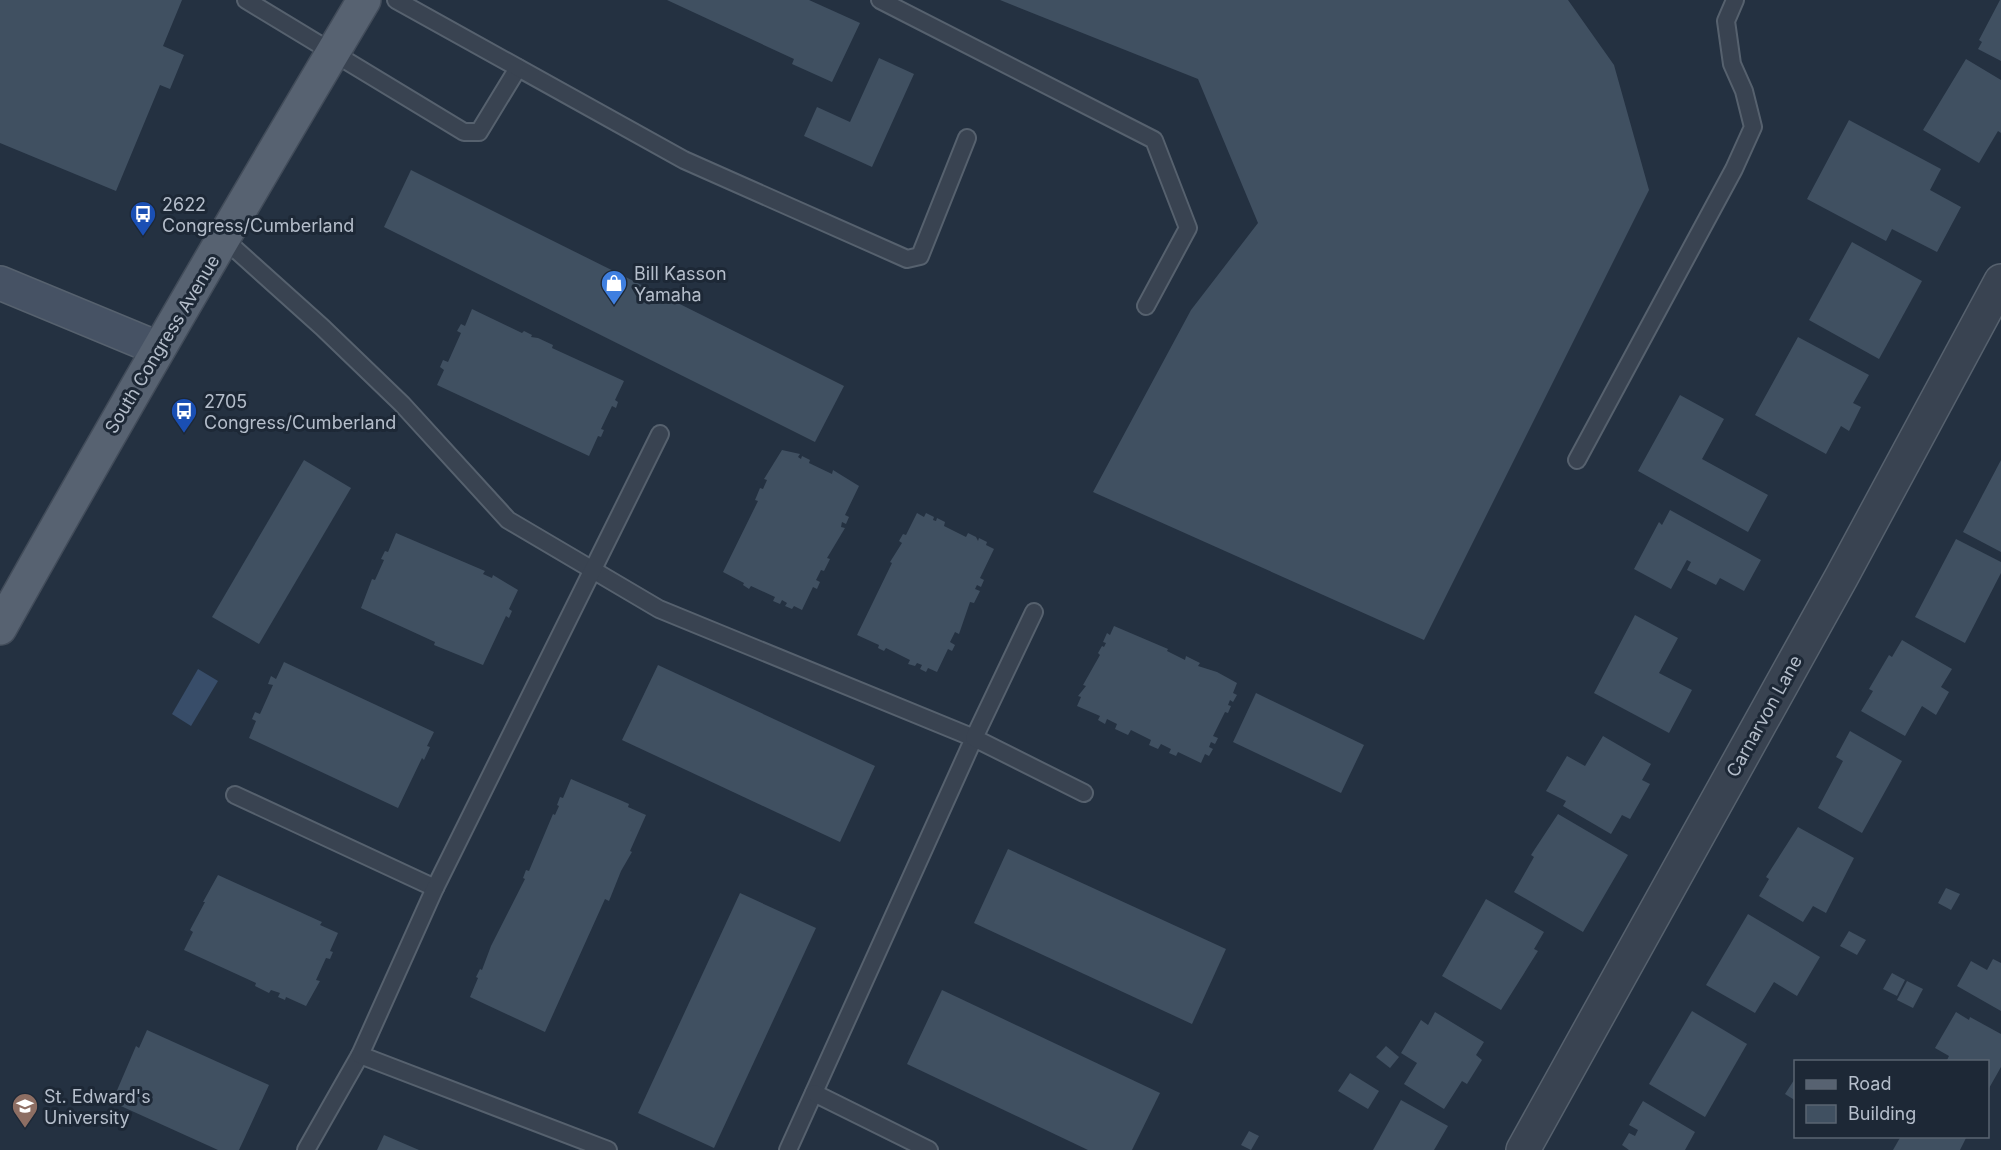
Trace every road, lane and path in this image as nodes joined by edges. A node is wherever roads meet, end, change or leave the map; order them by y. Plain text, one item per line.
1 (246, 0) edge
2 (364, 0) edge
3 (396, 0) edge
4 (880, 0) edge
5 (1735, 0) edge
6 (333, 51) junction
7 (518, 68) junction
8 (967, 138) dead end
9 (224, 239) junction
10 (2001, 281) edge
11 (0, 283) edge
12 (1146, 306) dead end
13 (157, 348) junction
14 (660, 434) dead end
15 (1577, 460) dead end
16 (594, 570) junction
17 (4, 611) edge
18 (1034, 612) dead end
19 (974, 738) junction
20 (1084, 793) dead end
21 (235, 795) dead end
22 (435, 888) junction
23 (360, 1055) junction
24 (814, 1093) junction
25 (306, 1150) edge
26 (608, 1150) edge
27 (788, 1150) edge
28 (929, 1150) edge
29 (1523, 1150) edge

1 - 6 lane
2 - 6 main road, South Congress Avenue
3 - 7 lane
4 - 12 lane
5 - 15 lane
6 - 7 lane
6 - 9 main road, South Congress Avenue
7 - 8 lane
9 - 13 main road, South Congress Avenue
9 - 16 lane
10 - 29 street, Carnarvon Lane
11 - 13 street
13 - 17 main road, South Congress Avenue
14 - 16 lane
16 - 19 lane
16 - 22 lane
18 - 19 lane
19 - 20 lane
19 - 24 lane
21 - 22 lane
22 - 23 lane
23 - 25 lane
23 - 26 lane
24 - 27 lane
24 - 28 lane

